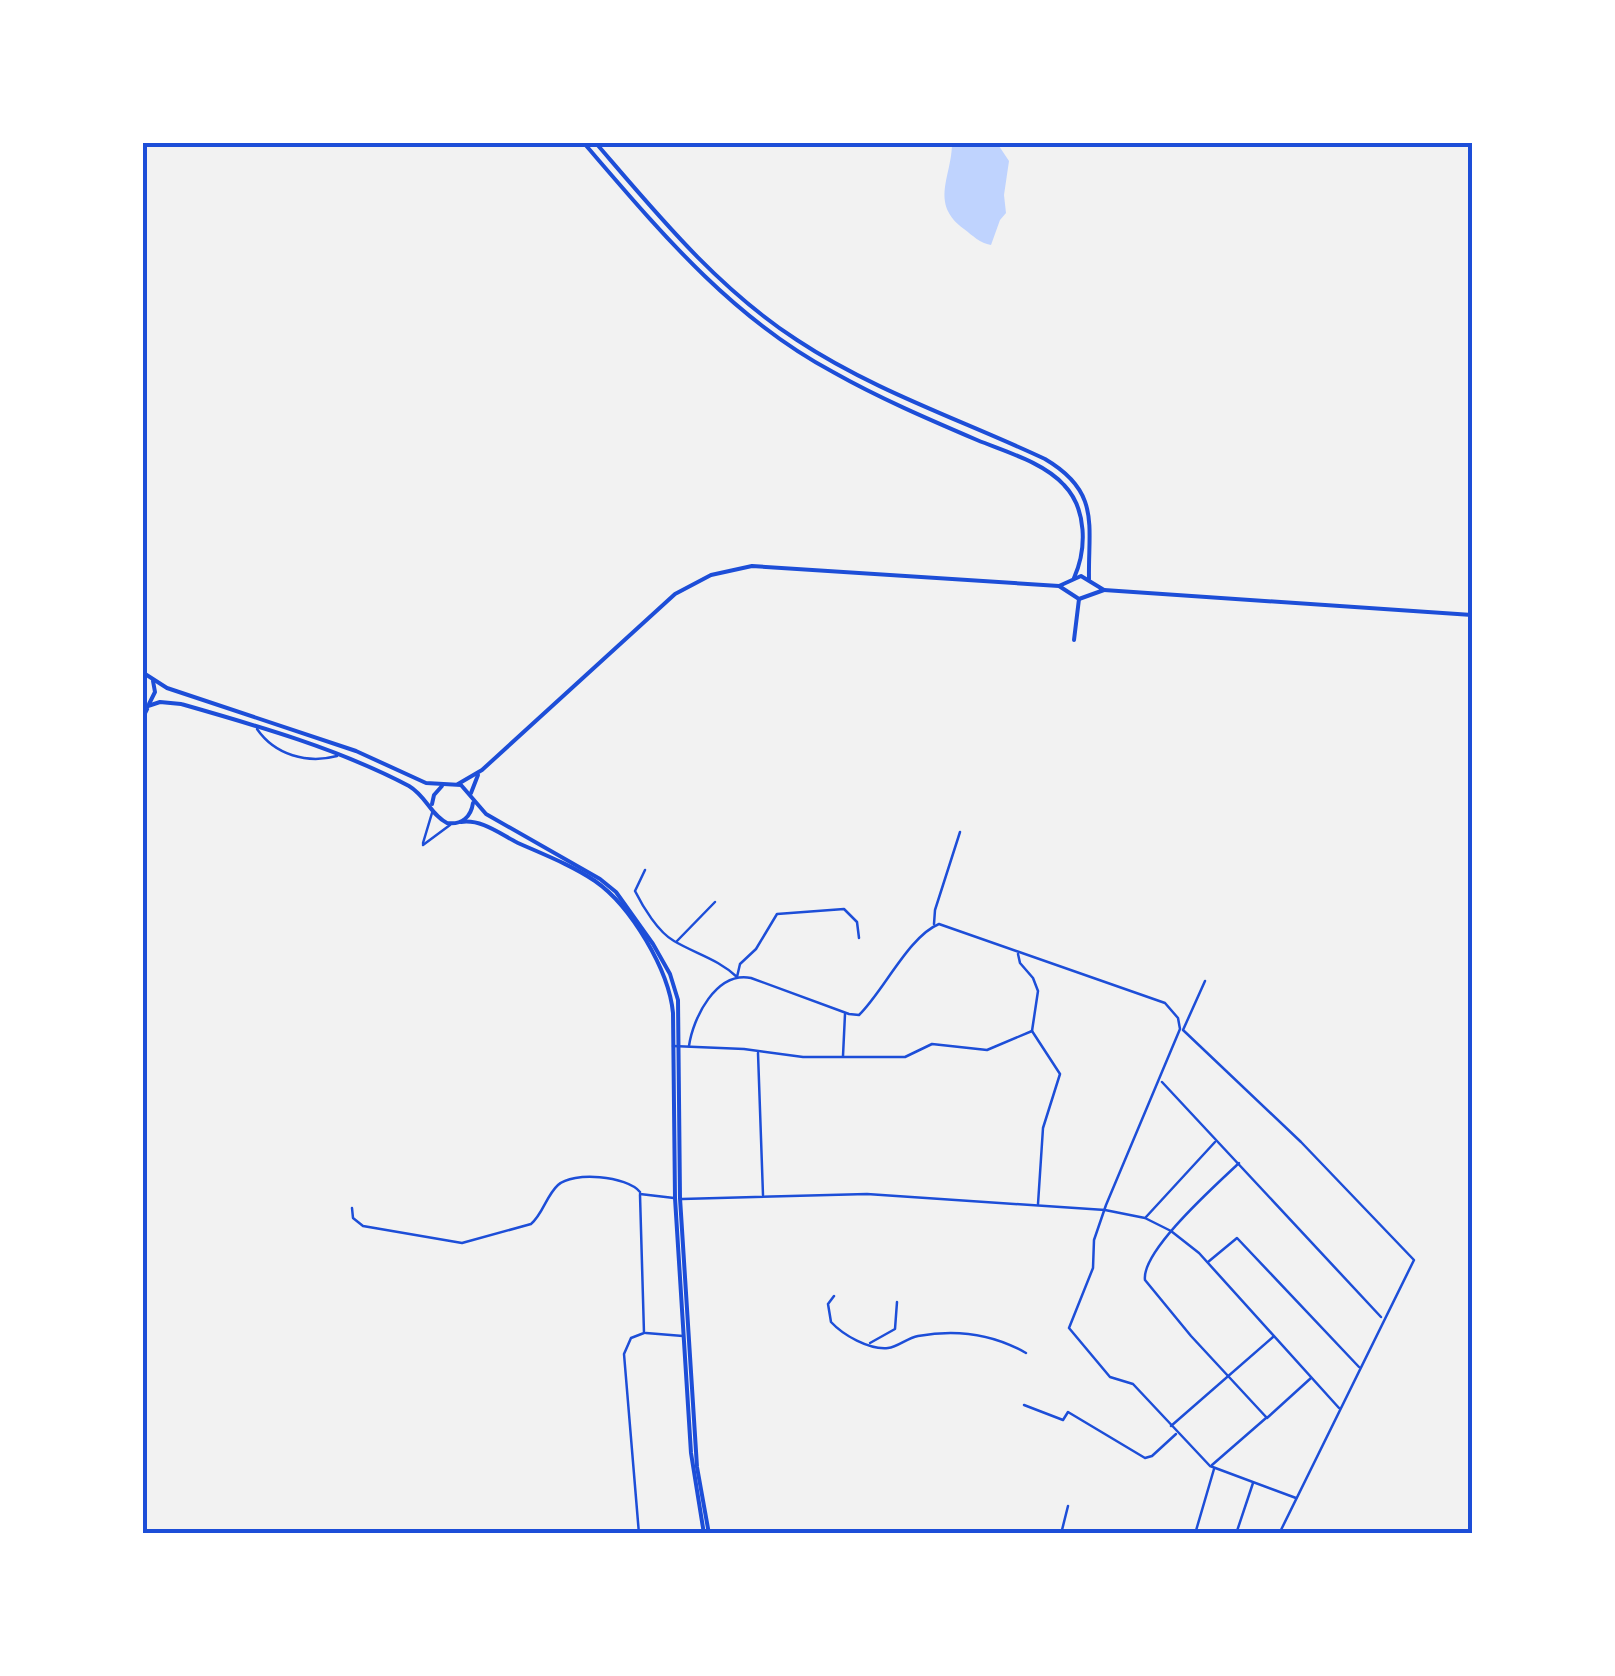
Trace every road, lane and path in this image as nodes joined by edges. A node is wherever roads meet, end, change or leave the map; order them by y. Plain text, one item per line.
1 (583, 142) edge
2 (596, 142) edge
3 (1072, 580) junction
4 (1090, 581) junction
5 (1060, 586) junction
6 (1104, 590) junction
7 (1071, 594) junction
8 (1091, 594) junction
9 (1079, 599) junction
10 (1472, 616) edge
11 (1074, 640) dead end
12 (142, 672) edge
13 (152, 681) junction
14 (149, 704) junction
15 (142, 708) edge
16 (142, 721) edge
17 (256, 728) junction
18 (338, 755) junction
19 (482, 770) junction
20 (448, 784) junction
21 (458, 784) junction
22 (472, 798) junction
23 (433, 808) junction
24 (458, 823) junction
25 (960, 832) dead end
26 (645, 870) dead end
27 (715, 902) dead end
28 (934, 925) junction
29 (860, 938) dead end
30 (676, 942) junction
31 (1018, 952) junction
32 (737, 977) junction
33 (1204, 980) dead end
34 (846, 1013) junction
35 (1032, 1031) junction
36 (676, 1046) junction
37 (689, 1046) junction
38 (758, 1051) junction
39 (842, 1057) junction
40 (1160, 1080) junction
41 (1217, 1140) junction
42 (1239, 1163) junction
43 (640, 1194) junction
44 (763, 1197) junction
45 (678, 1198) junction
46 (1038, 1205) junction
47 (352, 1208) dead end
48 (1104, 1210) junction
49 (1145, 1218) junction
50 (1171, 1231) junction
51 (1208, 1263) junction
52 (834, 1296) dead end
53 (897, 1302) dead end
54 (1382, 1318) junction
55 (644, 1333) junction
56 (684, 1336) junction
57 (1274, 1336) junction
58 (869, 1343) junction
59 (1026, 1354) dead end
60 (1360, 1368) junction
61 (1228, 1376) junction
62 (1312, 1377) junction
63 (1024, 1405) dead end
64 (1339, 1408) junction
65 (1267, 1418) junction
66 (1171, 1426) junction
67 (1177, 1433) junction
68 (1212, 1467) junction
69 (1253, 1481) junction
70 (1296, 1498) junction
71 (1068, 1506) dead end
72 (638, 1534) edge
73 (707, 1534) edge
74 (1061, 1534) edge
75 (1195, 1534) edge
76 (1236, 1534) edge
77 (1279, 1534) edge

1 - 3 main road
2 - 4 main road
3 - 4 main road
3 - 5 main road
3 - 7 main road
4 - 6 main road
4 - 8 main road
5 - 7 main road
5 - 19 main road
6 - 8 main road
6 - 10 main road
7 - 9 main road
8 - 9 main road
9 - 11 main road
12 - 13 main road
13 - 14 main road
13 - 20 main road
14 - 15 main road
14 - 16 street
14 - 17 main road
17 - 18 main road
17 - 18 street
18 - 23 main road
19 - 21 main road
19 - 22 main road
20 - 21 main road
20 - 23 main road
21 - 22 main road
22 - 24 main road
22 - 36 main road
23 - 24 main road
23 - 24 street
24 - 36 main road
25 - 28 street
26 - 30 street
27 - 30 street
28 - 31 street
28 - 34 street
29 - 32 street
30 - 32 street
31 - 35 street
31 - 40 street
32 - 34 street
32 - 37 street
33 - 54 street
34 - 39 street
35 - 39 street
35 - 46 street
36 - 37 street
36 - 45 main road
37 - 38 street
38 - 39 street
38 - 44 street
40 - 41 street
40 - 48 street
41 - 42 street
41 - 49 street
42 - 50 street
42 - 54 street
43 - 45 street
43 - 47 street
43 - 55 street
44 - 45 street
44 - 46 street
45 - 56 main road
45 - 73 main road
46 - 48 street
48 - 49 street
48 - 66 street
49 - 50 street
50 - 51 street
50 - 61 street
51 - 57 street
51 - 60 street
52 - 58 street
53 - 58 street
54 - 60 street
55 - 56 street
55 - 72 street
56 - 73 main road
57 - 61 street
57 - 62 street
58 - 59 street
60 - 64 street
61 - 65 street
61 - 66 street
62 - 64 street
62 - 65 street
63 - 67 street
64 - 70 street
65 - 68 street
66 - 67 street
67 - 68 street
68 - 69 street
68 - 75 street
69 - 70 street
69 - 76 street
70 - 77 street
71 - 74 street

